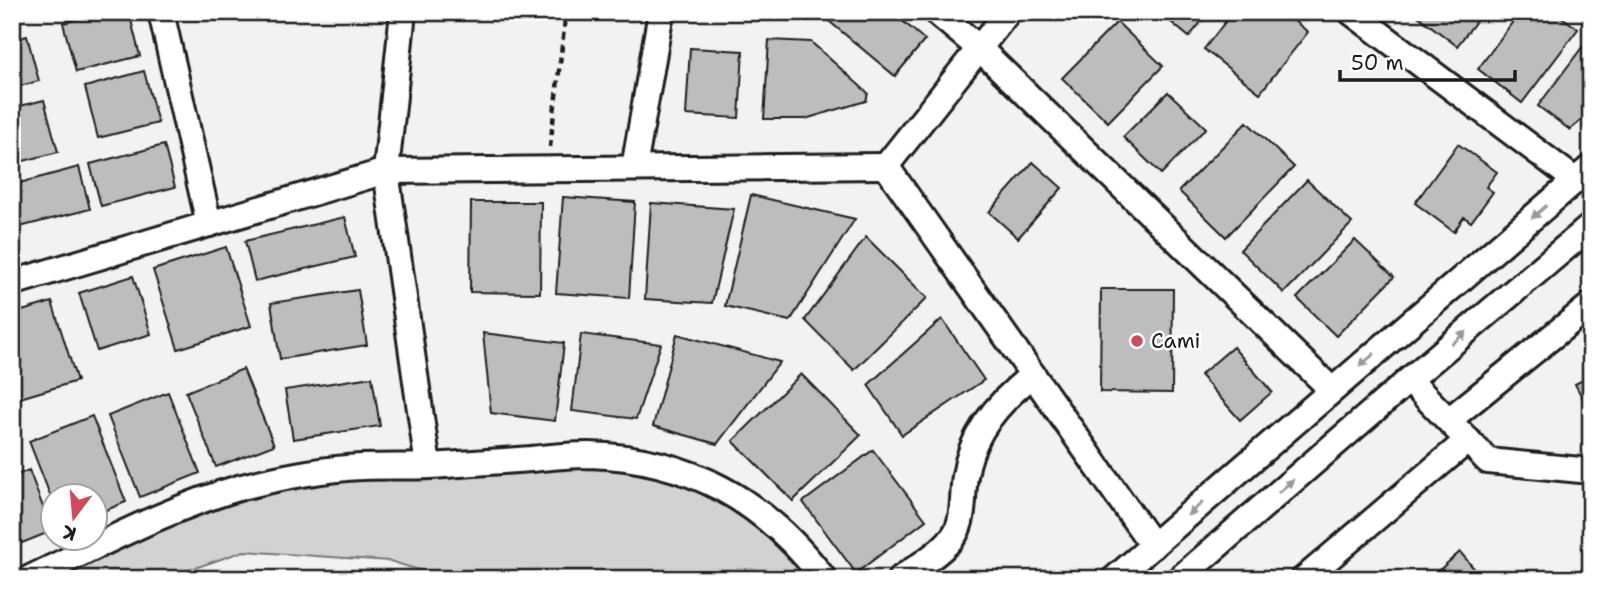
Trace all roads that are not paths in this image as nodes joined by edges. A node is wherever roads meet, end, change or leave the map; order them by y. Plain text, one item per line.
1 (161, 12) edge
2 (403, 12) edge
3 (661, 12) edge
4 (936, 12) edge
5 (1008, 12) edge
6 (1351, 12) edge
7 (979, 48) junction
8 (886, 166) junction
9 (634, 168) junction
10 (386, 171) junction
11 (1583, 174) edge
12 (209, 224) junction
13 (1591, 226) edge
14 (12, 283) edge
15 (1591, 305) edge
16 (1033, 375) junction
17 (1409, 380) junction
18 (1332, 390) junction
19 (1449, 420) junction
20 (1468, 440) junction
21 (428, 466) junction
22 (1591, 471) edge
23 (1153, 546) junction
24 (28, 579) edge
25 (824, 579) edge
26 (900, 579) edge
27 (1114, 579) edge
28 (1179, 579) edge
29 (1304, 579) edge

1 - 12 street
2 - 10 street
3 - 9 street
4 - 7 street
5 - 7 street
6 - 11 street
7 - 8 street
7 - 18 street
8 - 9 street
8 - 16 street
9 - 10 street
10 - 12 street
10 - 21 street
11 -> 18 street
12 - 14 street
17 -> 13 street
15 - 19 street
16 - 23 street
16 - 26 street
17 - 19 street
28 -> 17 street
18 -> 23 street
19 - 20 street
20 - 22 street
20 - 29 street
21 - 24 street
21 - 25 street
23 - 27 street

